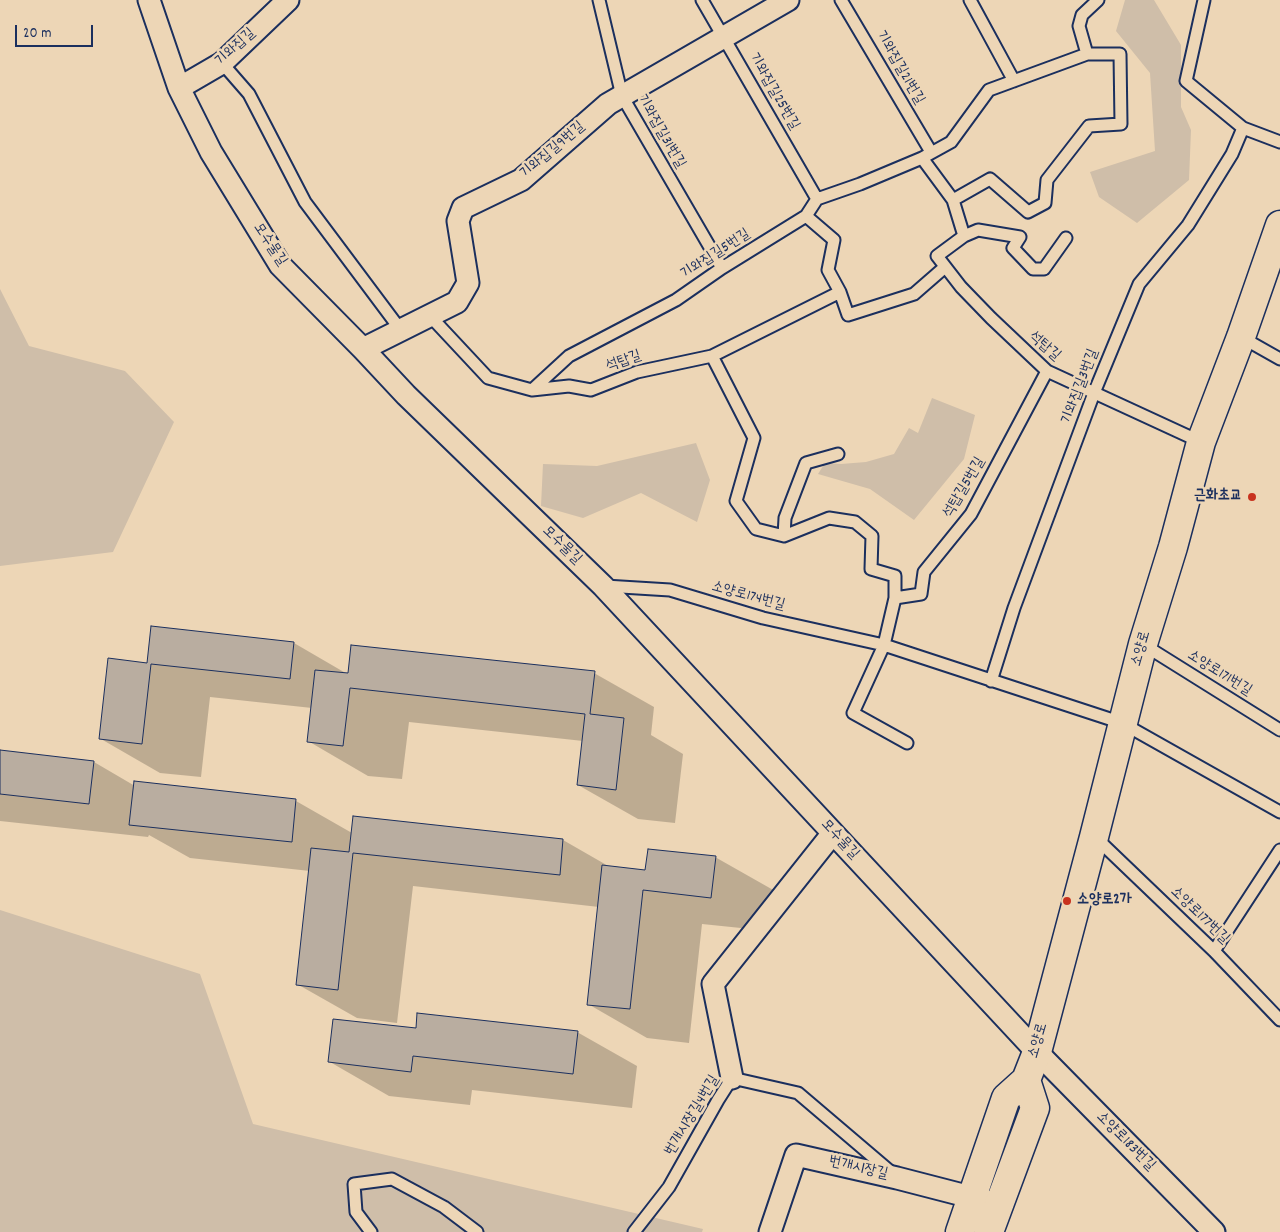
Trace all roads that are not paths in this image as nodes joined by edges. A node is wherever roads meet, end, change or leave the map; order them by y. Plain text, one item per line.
1 (149, 0) edge
2 (288, 0) edge
3 (599, 0) edge
4 (702, 0) edge
5 (788, 0) edge
6 (842, 0) edge
7 (970, 0) edge
8 (1098, 0) edge
9 (1204, 0) edge
10 (724, 37) junction
11 (1087, 54) junction
12 (222, 63) junction
13 (1014, 80) junction
14 (179, 88) junction
15 (622, 96) junction
16 (1243, 128) junction
17 (1280, 142) edge
18 (926, 155) junction
19 (818, 198) junction
20 (954, 200) junction
21 (806, 216) junction
22 (1280, 225) edge
23 (964, 236) junction
24 (1066, 238) dead end
25 (946, 267) junction
26 (722, 268) junction
27 (840, 292) junction
28 (431, 317) junction
29 (400, 329) junction
30 (1241, 337) junction
31 (363, 348) junction
32 (712, 356) junction
33 (1280, 359) edge
34 (1047, 372) junction
35 (532, 390) junction
36 (1094, 393) junction
37 (1201, 442) junction
38 (838, 454) dead end
39 (784, 536) junction
40 (603, 586) junction
41 (895, 598) junction
42 (1142, 644) junction
43 (884, 645) junction
44 (991, 681) junction
45 (1122, 723) junction
46 (1280, 730) edge
47 (907, 743) dead end
48 (1280, 812) edge
49 (833, 833) junction
50 (1094, 837) junction
51 (1280, 850) edge
52 (1214, 950) junction
53 (1280, 1020) edge
54 (1037, 1052) junction
55 (732, 1078) junction
56 (1026, 1080) junction
57 (897, 1178) junction
58 (971, 1198) junction
59 (998, 1204) junction
60 (371, 1232) edge
61 (477, 1232) edge
62 (634, 1232) edge
63 (770, 1232) edge
64 (960, 1232) edge
65 (989, 1232) edge
66 (1214, 1232) edge

1 - 14 street, 모수물길
2 - 12 street, 기와집길
3 - 15 lane, 기와집길31번길
4 - 10 lane, 기와집길25번길
5 - 10 street, 기와집길9번길
6 - 18 lane, 기와집길21번길
7 - 13 lane
8 - 11 lane
9 - 16 lane
10 - 15 street, 기와집길9번길
10 - 19 lane, 기와집길25번길
11 - 13 lane
11 - 20 lane
12 - 14 street, 기와집길
12 - 29 lane
13 - 18 lane
14 - 31 street, 모수물길
15 - 26 lane, 기와집길31번길
15 - 28 street, 기와집길9번길
16 - 17 lane
16 - 36 lane, 기와집길3번길
18 - 19 lane
18 - 20 lane
19 - 21 lane, 기와집길5번길
20 - 23 lane
21 - 26 lane, 기와집길5번길
21 - 27 lane
22 - 30 street, 소양로
23 - 24 lane
23 - 25 lane
25 - 27 lane
25 - 34 lane, 석탑길
26 - 35 lane, 기와집길5번길
27 - 32 lane, 석탑길
28 - 29 street, 기와집길9번길
28 - 35 lane, 석탑길
29 - 31 street, 기와집길9번길
30 - 33 lane
30 - 37 street, 소양로
31 - 40 street, 모수물길
32 - 35 lane, 석탑길
32 - 39 lane
34 - 36 lane, 석탑길
34 - 41 lane, 석탑길5번길
36 - 37 lane, 석탑길
36 - 44 lane, 기와집길3번길
37 - 42 street, 소양로
38 - 39 lane
39 - 41 lane
40 - 43 lane, 소양로174번길
40 - 49 street, 모수물길
41 - 43 lane
42 - 45 street, 소양로
42 - 46 lane, 소양로171번길
43 - 44 lane, 소양로174번길
43 - 47 lane
44 - 45 lane, 소양로174번길
45 - 48 lane, 소양로174번길
45 - 50 street, 소양로
49 - 54 street, 모수물길
49 - 55 street
50 - 52 lane, 소양로177번길
50 - 54 street, 소양로
51 - 52 lane
52 - 53 lane, 소양로177번길
54 - 56 street, 소양로
54 - 66 street, 소양로183번길
55 - 57 lane, 번개시장길4번길
55 - 62 lane, 번개시장길4번길
56 - 58 street, 소양로
56 - 59 street
57 - 58 street, 번개시장길
57 - 63 street, 번개시장길
58 - 59 street, 번개시장길
58 - 64 street, 소양로
59 - 65 street
60 - 61 lane

